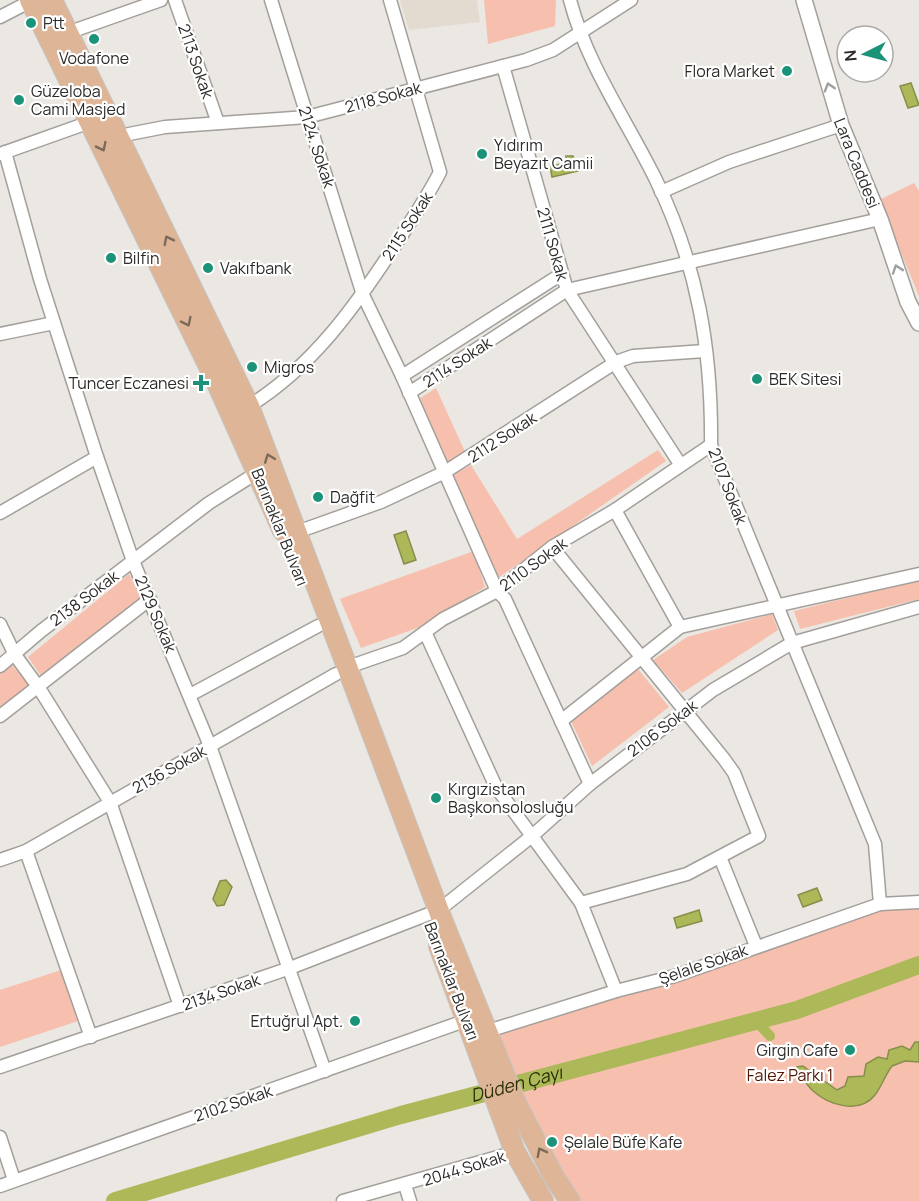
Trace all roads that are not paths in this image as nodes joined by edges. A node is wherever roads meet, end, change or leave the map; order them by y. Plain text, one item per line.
1 (52, 0) edge
2 (161, 0) edge
3 (175, 0) edge
4 (271, 0) edge
5 (390, 0) edge
6 (570, 0) edge
7 (632, 0) edge
8 (804, 0) edge
9 (31, 1) edge
10 (0, 17) edge
11 (67, 33) junction
12 (579, 33) junction
13 (503, 66) junction
14 (416, 88) junction
15 (307, 117) junction
16 (90, 122) junction
17 (218, 123) junction
18 (841, 124) junction
19 (118, 140) junction
20 (3, 153) edge
21 (661, 192) junction
22 (879, 219) junction
23 (689, 264) junction
24 (560, 275) junction
25 (567, 291) junction
26 (363, 295) junction
27 (54, 323) junction
28 (919, 324) edge
29 (0, 334) edge
30 (705, 351) junction
31 (616, 362) junction
32 (402, 376) junction
33 (409, 393) junction
34 (249, 406) junction
35 (711, 446) junction
36 (97, 457) junction
37 (680, 464) junction
38 (258, 472) junction
39 (445, 472) junction
40 (615, 510) junction
41 (0, 513) edge
42 (297, 532) junction
43 (552, 547) junction
44 (133, 561) junction
45 (919, 574) edge
46 (497, 591) junction
47 (150, 599) junction
48 (776, 607) junction
49 (919, 607) edge
50 (0, 624) edge
51 (318, 626) junction
52 (680, 627) junction
53 (425, 632) junction
54 (792, 643) junction
55 (15, 656) junction
56 (641, 656) junction
57 (0, 666) edge
58 (342, 671) junction
59 (39, 688) junction
60 (190, 695) junction
61 (684, 711) junction
62 (0, 716) edge
63 (561, 721) junction
64 (210, 746) junction
65 (590, 784) junction
66 (110, 802) junction
67 (532, 836) junction
68 (26, 851) junction
69 (720, 857) junction
70 (0, 860) edge
71 (919, 902) edge
72 (582, 903) junction
73 (880, 904) junction
74 (434, 913) junction
75 (756, 946) junction
76 (290, 968) junction
77 (616, 991) junction
78 (180, 1006) junction
79 (467, 1020) junction
80 (488, 1031) junction
81 (92, 1036) junction
82 (0, 1067) edge
83 (494, 1070) junction
84 (325, 1071) junction
85 (507, 1104) junction
86 (0, 1137) edge
87 (515, 1152) junction
88 (14, 1180) junction
89 (0, 1185) edge
90 (405, 1185) junction
91 (343, 1201) edge
92 (410, 1201) edge
93 (543, 1201) edge
94 (570, 1201) edge

1 - 11 main road, Barınaklar Bulvarı
2 - 11 street
3 - 17 street, 2113 Sokak
4 - 15 street, 2124. Sokak
5 - 14 street, 2115 Sokak
6 - 12 street, 2107 Sokak
7 - 12 street, 2118 Sokak
18 -> 8 street, Lara Caddesi
9 - 10 street
9 - 16 main road, Barınaklar Bulvarı
11 - 19 main road, Barınaklar Bulvarı
12 - 13 street, 2118 Sokak
12 - 21 street, 2107 Sokak
13 - 14 street, 2118 Sokak
13 - 24 street, 2111 Sokak
14 - 15 street, 2118 Sokak
14 - 26 street, 2115 Sokak
15 - 17 street, 2118 Sokak
15 - 26 street, 2124. Sokak
16 - 20 street
16 -> 38 main road, Barınaklar Bulvarı
17 - 19 street, 2118 Sokak
18 - 21 street
18 - 22 street, Lara Caddesi
34 -> 19 main road, Barınaklar Bulvarı
20 - 27 street, 2129 Sokak
21 - 23 street, 2107 Sokak
22 - 23 street, 2114 Sokak
28 -> 22 street, Lara Caddesi
23 - 25 street, 2114 Sokak
23 - 30 street, 2107 Sokak
24 - 25 street, 2111 Sokak
24 - 32 street
25 - 31 street, 2111 Sokak
25 - 33 street, 2114 Sokak
26 - 32 street, 2124. Sokak
26 - 34 street, 2115 Sokak
27 - 29 street
27 - 36 street, 2129 Sokak
30 - 31 street, 2112 Sokak
30 - 35 street, 2107 Sokak
31 - 37 street, 2111 Sokak
31 - 39 street, 2112 Sokak
32 - 33 street, 2124. Sokak
33 - 39 street, 2114 Sokak
42 -> 34 main road, Barınaklar Bulvarı
35 - 37 street, 2110 Sokak
35 - 48 street, 2107 Sokak
36 - 41 street
36 - 44 street, 2129 Sokak
37 - 40 street, 2110 Sokak
38 - 44 street, 2138 Sokak
38 - 51 main road, Barınaklar Bulvarı
39 - 42 street, 2112 Sokak
39 - 46 street, 2114 Sokak
40 - 43 street, 2110 Sokak
40 - 52 street
42 - 58 main road, Barınaklar Bulvarı
43 - 46 street, 2110 Sokak
43 - 56 street
44 - 47 street, 2129 Sokak
44 - 55 street, 2138 Sokak
45 - 48 street
46 - 53 street, 2110 Sokak
46 - 63 street, 2114 Sokak
47 - 59 street
47 - 60 street, 2129 Sokak
48 - 52 street
48 - 54 street, 2107 Sokak
49 - 54 street, 2106 Sokak
50 - 55 street
51 - 58 main road, Barınaklar Bulvarı
51 - 60 street
52 - 56 street
53 - 58 street, 2110 Sokak
53 - 67 street
54 - 61 street, 2106 Sokak
54 - 73 street, 2107 Sokak
55 - 57 street, 2138 Sokak
55 - 59 street
56 - 61 street
56 - 63 street
58 - 64 street, 2136 Sokak
58 - 74 main road, Barınaklar Bulvarı
59 - 62 street
59 - 66 street
60 - 64 street, 2129 Sokak
61 - 65 street, 2106 Sokak
61 - 69 street
63 - 65 street, 2114 Sokak
64 - 66 street, 2136 Sokak
64 - 76 street, 2129 Sokak
65 - 67 street, 2106 Sokak
66 - 68 street, 2136 Sokak
66 - 78 street
67 - 72 street
67 - 74 street, 2106 Sokak
68 - 70 street, 2136 Sokak
68 - 81 street
69 - 72 street
69 - 75 street
71 - 73 street, Şelale Sokak
72 - 77 street
73 - 75 street, Şelale Sokak
74 - 76 street, 2134 Sokak
74 - 79 main road, Barınaklar Bulvarı
74 - 80 main road
75 - 77 street, Şelale Sokak
76 - 78 street, 2134 Sokak
76 - 84 street, 2129 Sokak
77 - 80 street, Şelale Sokak
78 - 81 street, 2134 Sokak
79 - 83 main road, Barınaklar Bulvarı
79 - 84 street, 2102 Sokak
80 - 83 main road
81 - 82 street, 2134 Sokak
83 - 85 main road
84 - 88 street, 2102 Sokak
85 - 87 main road
94 -> 85 main road
86 - 88 street
87 - 90 street, 2044 Sokak
87 - 93 main road
88 - 89 street, 2102 Sokak
90 - 91 street, 2044 Sokak
90 - 92 street

